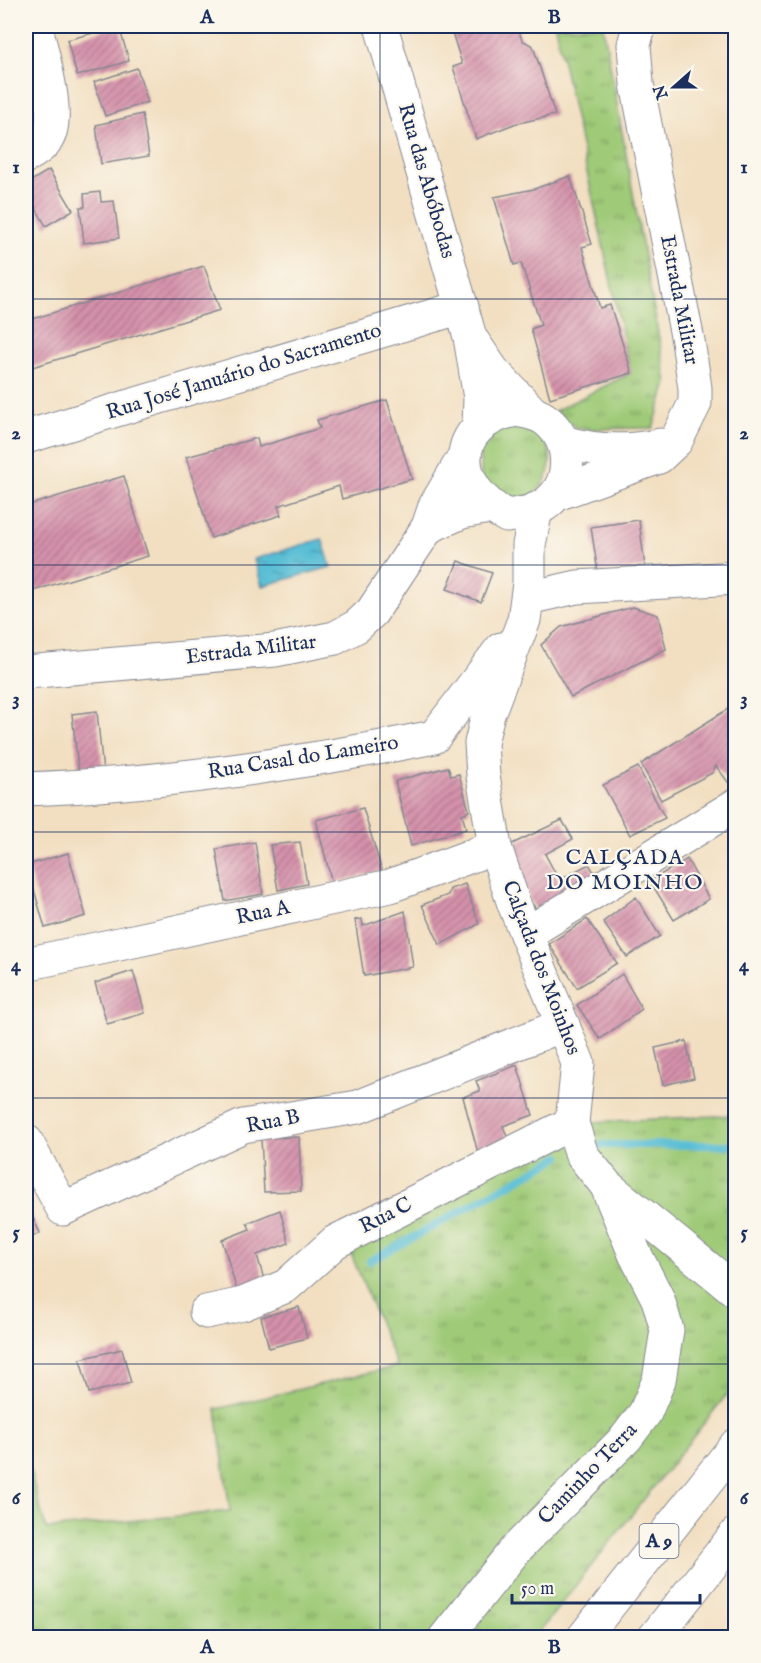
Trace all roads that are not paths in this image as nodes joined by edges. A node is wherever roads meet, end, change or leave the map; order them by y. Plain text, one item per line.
1 (36, 26) edge
2 (381, 26) edge
3 (639, 26) edge
4 (26, 156) edge
5 (466, 322) junction
6 (533, 413) junction
7 (479, 426) junction
8 (26, 437) edge
9 (676, 441) junction
10 (563, 442) junction
11 (465, 455) junction
12 (522, 506) junction
13 (428, 527) junction
14 (735, 578) edge
15 (527, 600) junction
16 (26, 672) edge
17 (26, 789) edge
18 (735, 805) edge
19 (495, 847) junction
20 (526, 934) junction
21 (26, 964) edge
22 (563, 1025) junction
23 (572, 1123) junction
24 (26, 1141) edge
25 (607, 1186) junction
26 (735, 1291) edge
27 (206, 1312) dead end
28 (735, 1445) edge
29 (735, 1534) edge
30 (445, 1638) edge
31 (583, 1638) edge
32 (654, 1638) edge

1 - 4 main road
2 - 5 main road, Rua das Abóbodas
3 - 9 main road, Estrada Militar
5 - 6 main road, Rua das Abóbodas
5 - 7 main road, Rua das Abóbodas
5 - 8 main road, Rua José Januário do Sacramento
6 - 7 main road
6 - 10 main road
7 - 11 main road
9 - 10 main road
9 - 12 main road, Estrada Militar
10 - 12 main road
11 - 12 main road
11 - 13 main road
12 - 13 main road, Estrada Militar
12 - 15 main road
13 - 16 main road, Estrada Militar
14 - 15 main road
15 - 17 main road, Rua Casal do Lameiro
15 - 19 main road, Calçada dos Moinhos
18 - 20 main road
19 - 20 main road, Calçada dos Moinhos
19 - 21 main road, Rua A
20 - 22 main road, Calçada dos Moinhos
22 - 23 main road, Calçada dos Moinhos
22 - 24 main road, Rua B
23 - 25 main road, Calçada dos Moinhos
23 - 27 main road, Rua C
25 - 26 main road, Calçada dos Moinhos
25 - 30 main road, Caminho Terra
28 - 31 main road, A 9
29 - 32 main road, A 9

